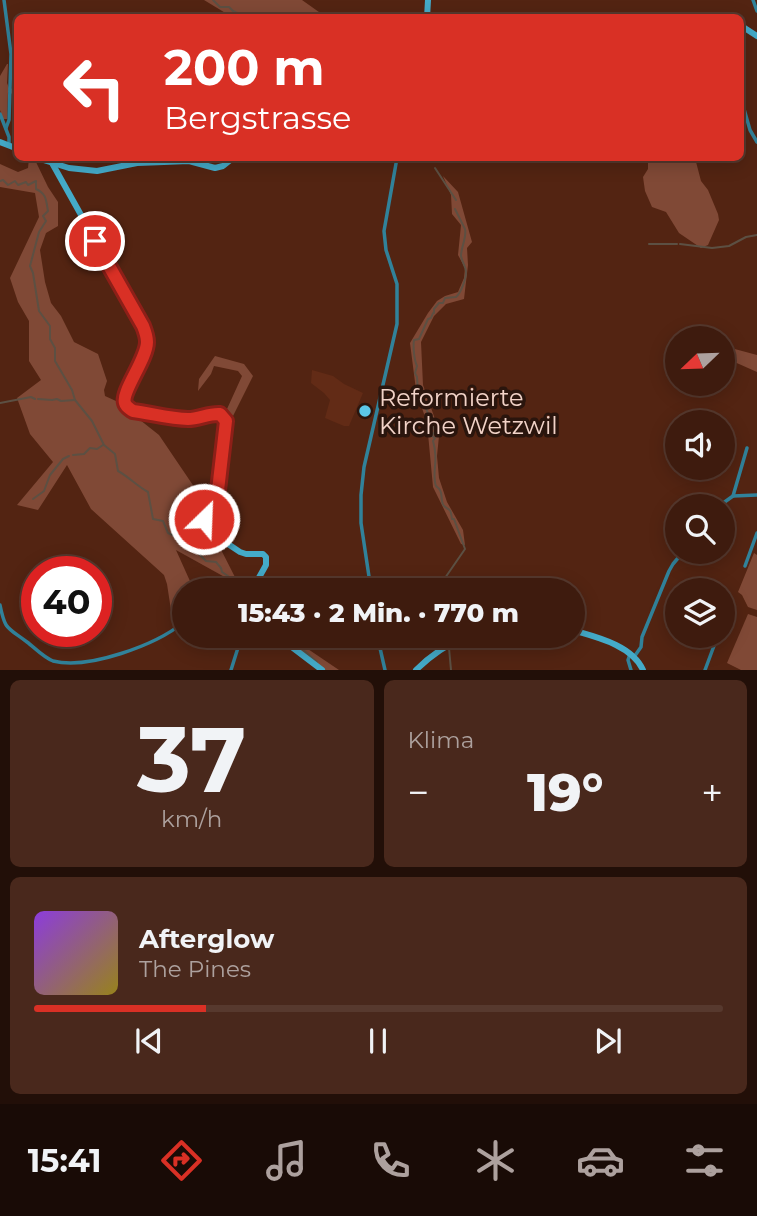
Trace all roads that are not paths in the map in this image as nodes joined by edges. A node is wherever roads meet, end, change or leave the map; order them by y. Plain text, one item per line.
1 (4, 0) edge
2 (753, 0) edge
3 (757, 11) edge
4 (744, 109) edge
5 (0, 114) edge
6 (6, 128) junction
7 (0, 142) edge
8 (757, 142) edge
9 (9, 143) junction
10 (14, 146) edge
11 (45, 161) edge
12 (229, 161) edge
13 (396, 161) edge
14 (51, 163) junction
15 (747, 447) dead end
16 (734, 494) edge
17 (757, 495) edge
18 (735, 496) edge
19 (757, 533) edge
20 (673, 564) edge
21 (745, 566) dead end
22 (259, 578) edge
23 (369, 578) edge
24 (0, 605) edge
25 (172, 631) edge
26 (585, 634) edge
27 (238, 648) edge
28 (293, 648) edge
29 (380, 648) edge
30 (444, 648) edge
31 (713, 648) edge
32 (632, 655) junction
33 (231, 670) edge
34 (322, 670) edge
35 (386, 670) edge
36 (416, 670) edge
37 (631, 670) edge
38 (643, 670) edge
39 (705, 670) edge

1 - 6 street
2 - 3 street
4 - 8 street
5 - 6 street
6 - 9 street
7 - 9 street
9 - 10 street
11 - 14 street
12 - 14 street
13 - 23 street
14 - 22 street
15 - 16 street
17 - 18 street
19 - 21 street
20 - 32 street
24 - 25 street
26 - 32 street
27 - 33 street
28 - 34 street
29 - 35 street
30 - 36 street
31 - 39 street
32 - 37 street
32 - 38 street

